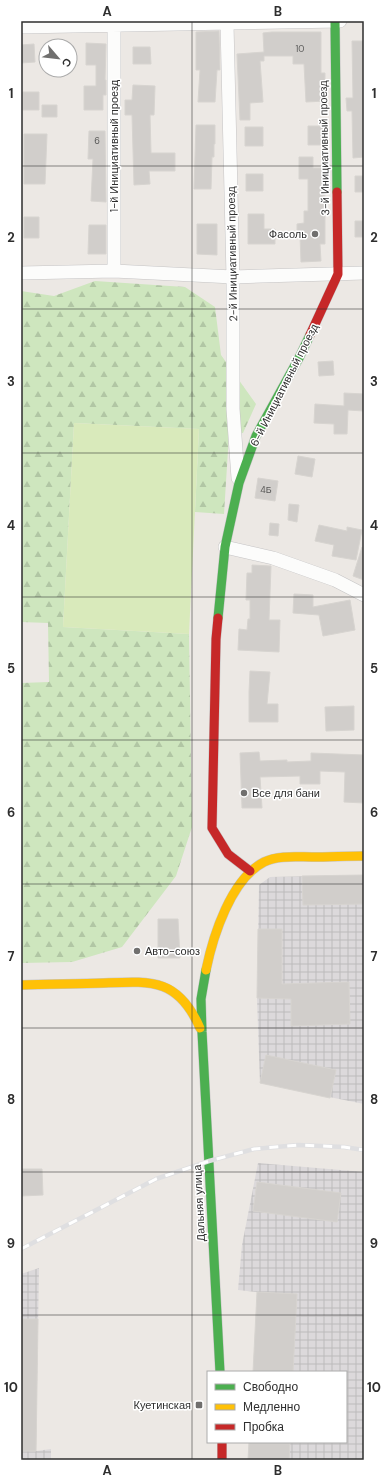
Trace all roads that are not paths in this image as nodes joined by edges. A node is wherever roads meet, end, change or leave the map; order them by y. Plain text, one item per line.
1 (338, 21) edge
2 (114, 23) edge
3 (227, 24) junction
4 (21, 27) edge
5 (114, 271) junction
6 (21, 273) edge
7 (364, 273) edge
8 (338, 274) junction
9 (233, 277) junction
10 (239, 483) junction
11 (225, 547) junction
12 (364, 595) edge
13 (364, 856) edge
14 (250, 872) junction
15 (21, 985) edge
16 (202, 1032) junction
17 (220, 1371) edge
18 (222, 1443) edge
19 (222, 1460) edge

1 - 3 street
1 - 8 street, 3-й Инициативный проезд
2 - 3 street
2 - 4 street
2 - 5 street, 1-й Инициативный проезд
3 - 9 street, 2-й Инициативный проезд
5 - 6 street
5 - 9 street
7 - 8 street
8 - 9 street
8 - 10 street, 6-й Инициативный проезд
9 - 10 street, 2-й Инициативный проезд
10 - 11 street, 6-й Инициативный проезд
11 - 12 street
11 - 14 street, 6-й Инициативный проезд
13 - 14 street, Дальняя улица
14 - 16 street, Дальняя улица
15 - 16 street
16 - 17 street, Дальняя улица
18 - 19 street

